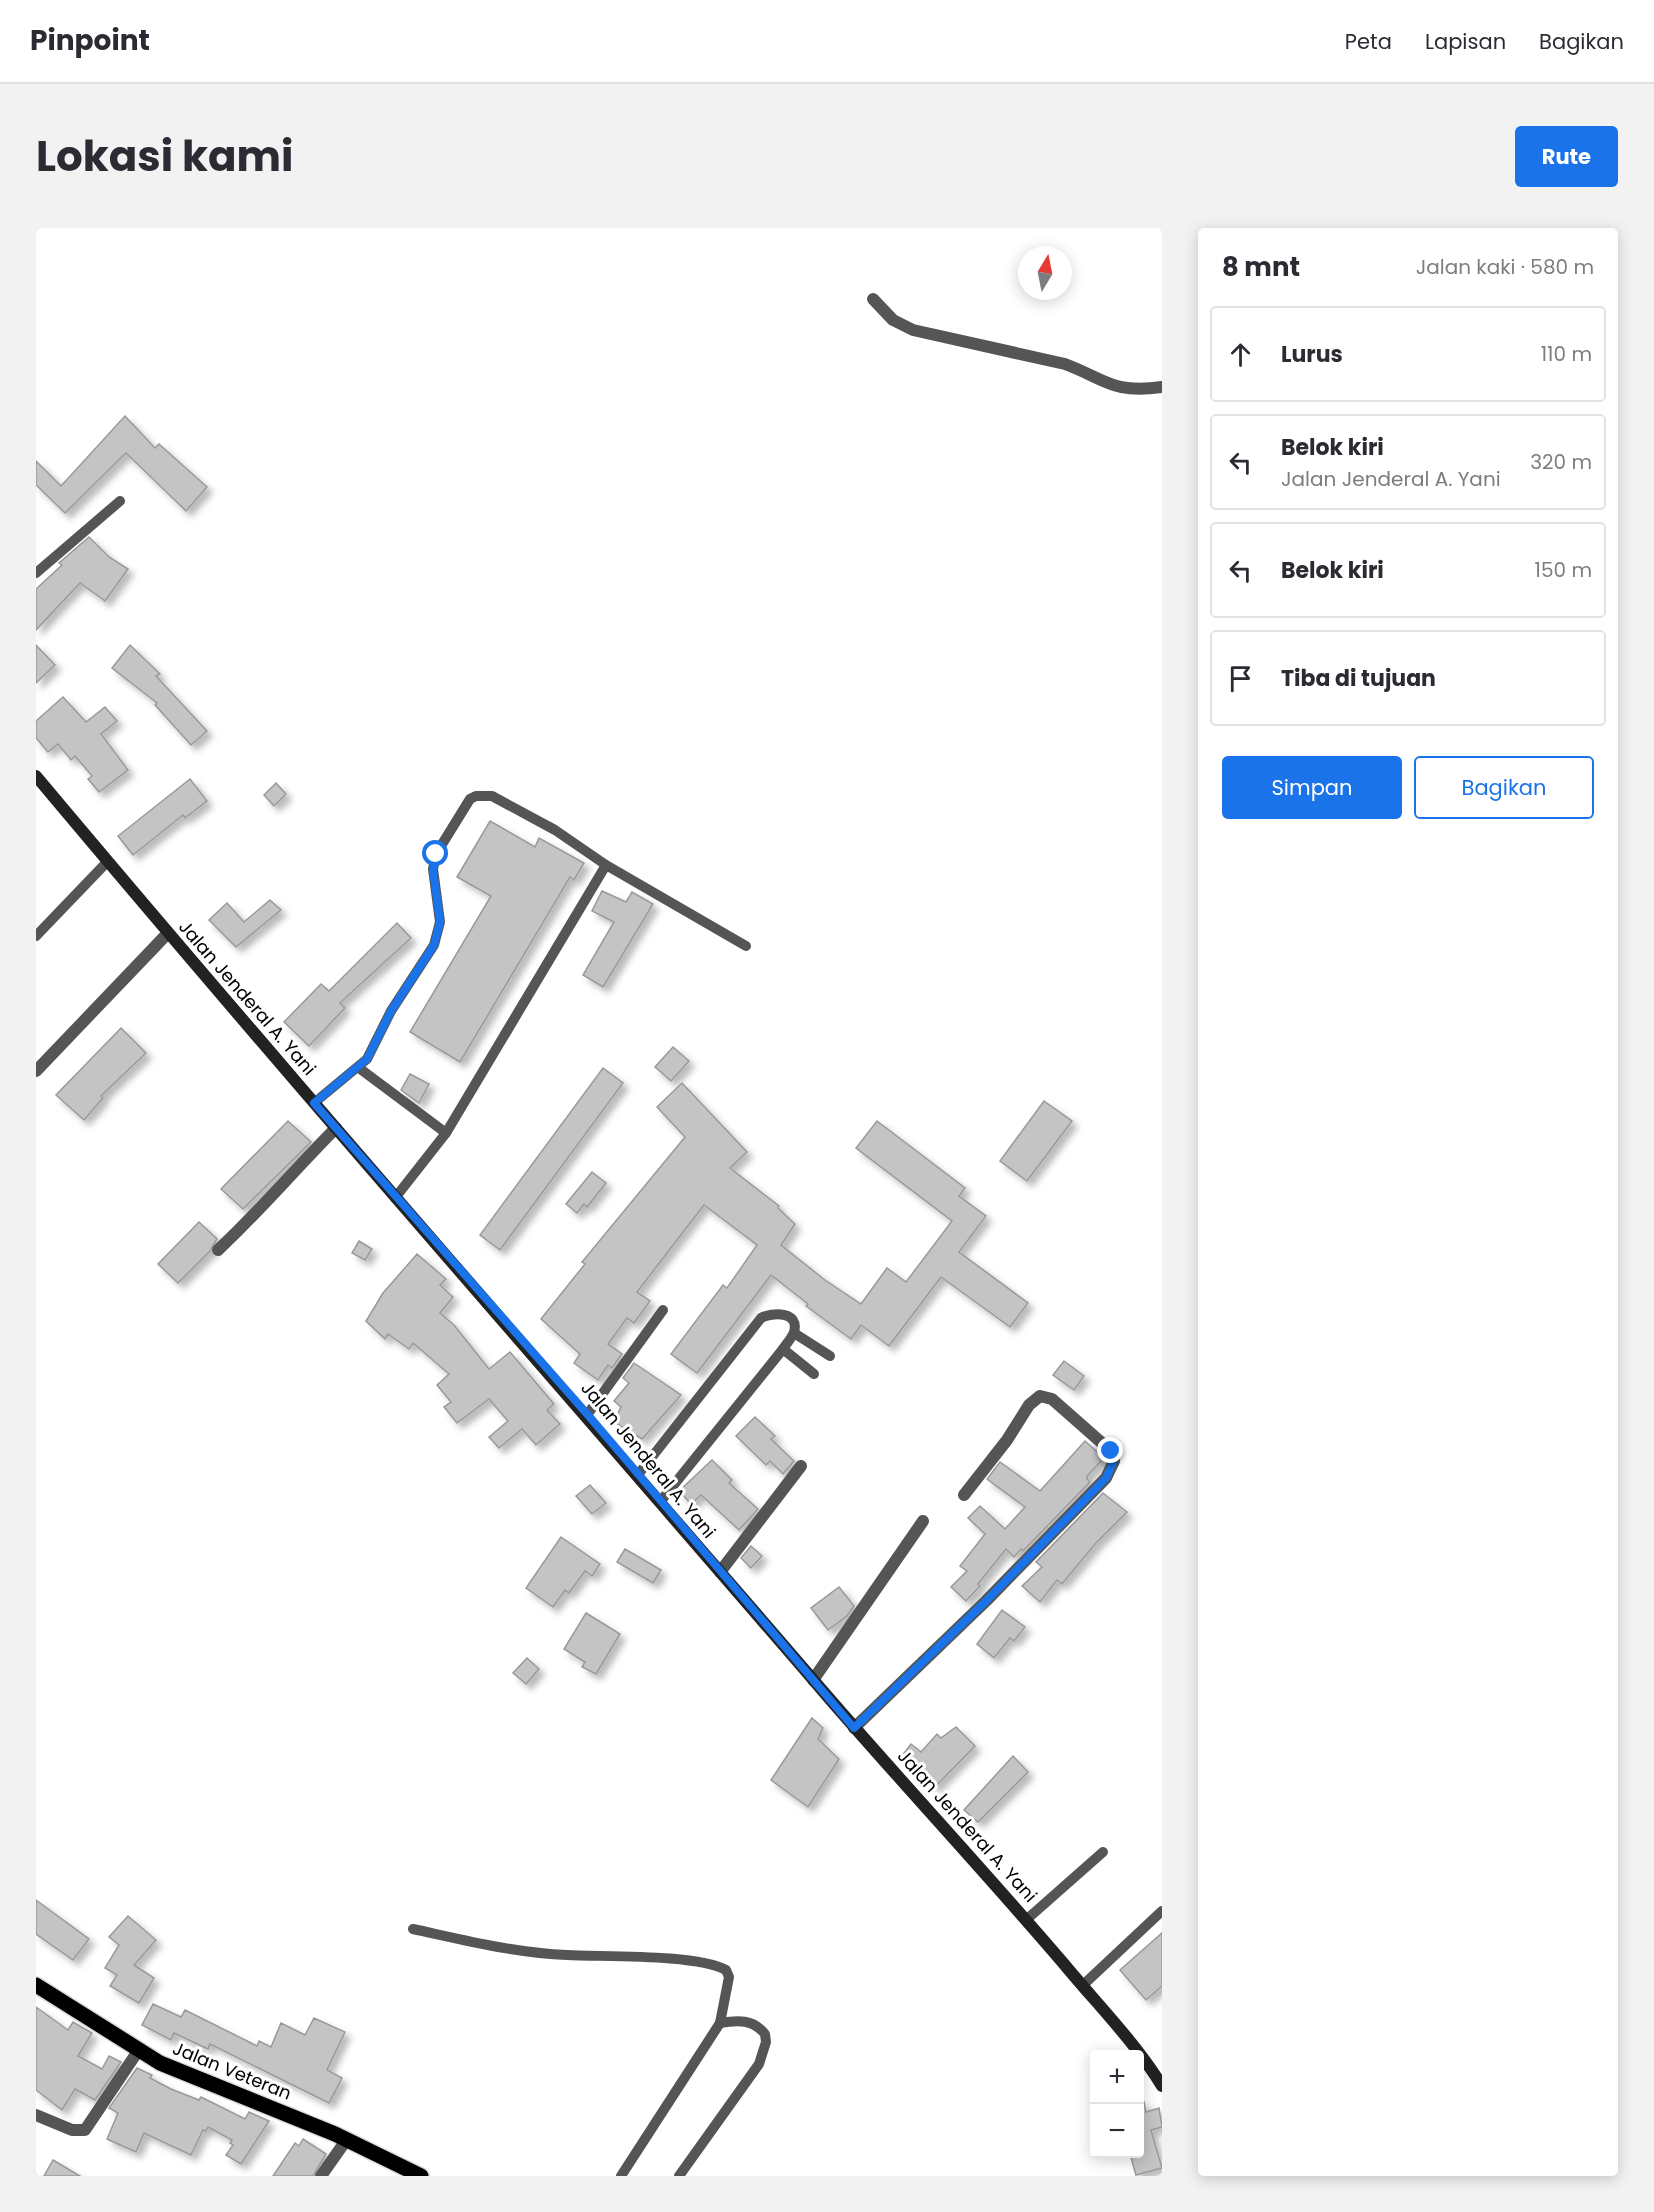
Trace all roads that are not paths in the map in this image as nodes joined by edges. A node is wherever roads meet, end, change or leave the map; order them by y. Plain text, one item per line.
1 (873, 299) dead end
2 (1162, 387) edge
3 (120, 501) dead end
4 (36, 573) edge
5 (36, 776) edge
6 (108, 861) junction
7 (606, 865) junction
8 (167, 934) junction
9 (36, 936) edge
10 (746, 946) dead end
11 (359, 1068) junction
12 (36, 1071) edge
13 (314, 1103) junction
14 (336, 1128) junction
15 (446, 1133) junction
16 (395, 1198) junction
17 (218, 1250) dead end
18 (663, 1310) dead end
19 (794, 1333) junction
20 (783, 1349) junction
21 (830, 1356) dead end
22 (814, 1374) dead end
23 (588, 1415) junction
24 (801, 1466) dead end
25 (637, 1476) junction
26 (964, 1495) dead end
27 (660, 1502) junction
28 (923, 1521) dead end
29 (720, 1572) junction
30 (813, 1680) junction
31 (854, 1728) junction
32 (1103, 1852) dead end
33 (1162, 1911) edge
34 (1026, 1920) junction
35 (413, 1929) dead end
36 (36, 1985) edge
37 (1082, 1986) junction
38 (720, 2023) junction
39 (138, 2051) junction
40 (1162, 2086) edge
41 (36, 2115) edge
42 (347, 2139) junction
43 (321, 2176) edge
44 (422, 2176) edge
45 (621, 2176) edge
46 (679, 2176) edge

1 - 2 street
3 - 4 lane
5 - 6 main road, Jalan Jenderal A. Yani
6 - 8 main road, Jalan Jenderal A. Yani
6 - 9 lane
7 - 10 lane
7 - 11 lane
7 - 15 lane
8 - 12 street
8 - 13 main road, Jalan Jenderal A. Yani
11 - 13 lane
11 - 15 lane
13 - 14 main road, Jalan Jenderal A. Yani
14 - 16 main road, Jalan Jenderal A. Yani
14 - 17 street
15 - 16 lane
16 - 23 main road, Jalan Jenderal A. Yani
18 - 23 lane
19 - 20 lane
19 - 21 lane
19 - 25 lane
20 - 22 lane
20 - 27 lane
23 - 25 main road, Jalan Jenderal A. Yani
24 - 29 street
25 - 27 main road, Jalan Jenderal A. Yani
26 - 31 street
27 - 29 main road, Jalan Jenderal A. Yani
28 - 30 street
29 - 30 main road, Jalan Jenderal A. Yani
30 - 31 main road, Jalan Jenderal A. Yani
31 - 34 main road, Jalan Jenderal A. Yani
32 - 34 lane
33 - 37 lane
34 - 37 main road, Jalan Jenderal A. Yani
35 - 38 lane
36 - 39 main road, Jalan Veteran
37 - 40 main road, Jalan Jenderal A. Yani
38 - 45 lane
38 - 46 lane
39 - 41 street
39 - 42 main road, Jalan Veteran
42 - 43 street
42 - 44 main road, Jalan Veteran

